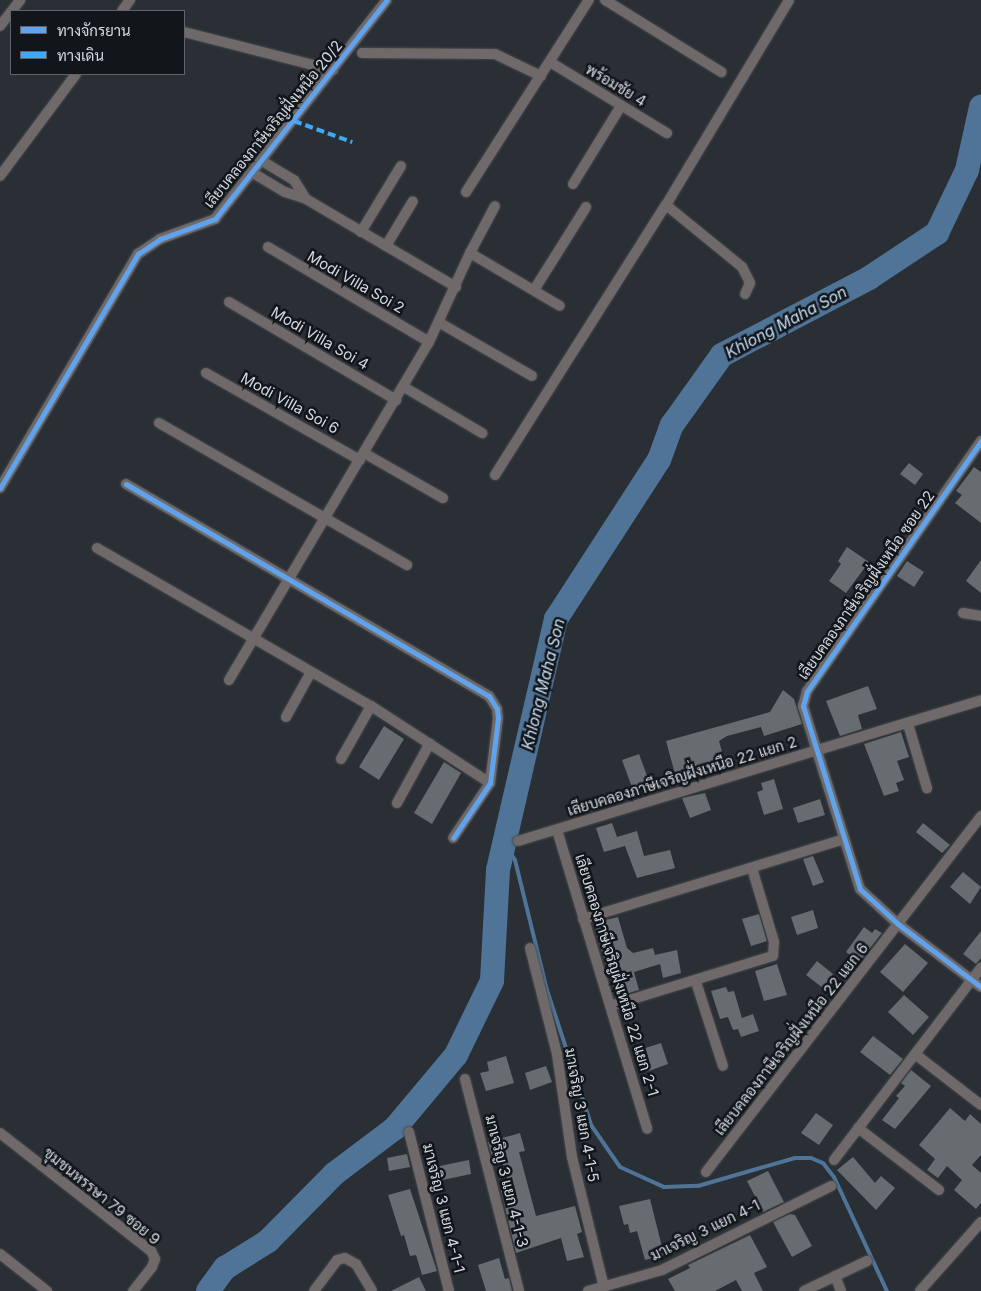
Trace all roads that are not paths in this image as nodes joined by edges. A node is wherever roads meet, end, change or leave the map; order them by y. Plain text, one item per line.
1 (20, 0) edge
2 (387, 0) edge
3 (590, 0) edge
4 (605, 0) edge
5 (789, 0) edge
6 (12, 10) edge
7 (10, 13) edge
8 (0, 26) edge
9 (185, 32) edge
10 (362, 53) dead end
11 (550, 62) junction
12 (333, 70) junction
13 (721, 72) dead end
14 (75, 75) edge
15 (541, 76) junction
16 (621, 106) junction
17 (667, 134) dead end
18 (262, 161) junction
19 (401, 166) dead end
20 (253, 173) junction
21 (0, 176) edge
22 (574, 184) dead end
23 (466, 192) dead end
24 (306, 199) junction
25 (414, 201) dead end
26 (666, 205) junction
27 (495, 206) dead end
28 (586, 207) dead end
29 (361, 232) junction
30 (386, 246) junction
31 (268, 247) dead end
32 (470, 253) junction
33 (456, 287) junction
34 (534, 290) junction
35 (745, 294) dead end
36 (229, 302) dead end
37 (560, 306) dead end
38 (440, 323) junction
39 (429, 342) junction
40 (206, 373) dead end
41 (532, 376) dead end
42 (404, 387) junction
43 (396, 400) junction
44 (159, 423) dead end
45 (482, 433) dead end
46 (981, 441) edge
47 (362, 456) junction
48 (495, 475) dead end
49 (126, 484) dead end
50 (0, 488) edge
51 (443, 498) dead end
52 (326, 519) junction
53 (97, 548) dead end
54 (407, 565) dead end
55 (289, 579) junction
56 (963, 613) dead end
57 (981, 616) edge
58 (253, 639) junction
59 (312, 672) junction
60 (229, 680) dead end
61 (981, 700) edge
62 (371, 706) junction
63 (286, 716) dead end
64 (908, 724) junction
65 (430, 743) junction
66 (816, 750) junction
67 (341, 759) dead end
68 (490, 783) junction
69 (927, 788) dead end
70 (398, 803) dead end
71 (981, 816) edge
72 (557, 830) junction
73 (453, 838) dead end
74 (842, 840) junction
75 (518, 842) dead end
76 (752, 868) junction
77 (583, 919) junction
78 (898, 924) junction
79 (530, 948) dead end
80 (981, 968) edge
81 (972, 980) junction
82 (696, 982) junction
83 (981, 987) edge
84 (610, 1006) junction
85 (916, 1054) junction
86 (723, 1066) dead end
87 (465, 1079) dead end
88 (981, 1105) edge
89 (858, 1128) junction
90 (647, 1129) dead end
91 (409, 1132) dead end
92 (0, 1133) edge
93 (834, 1160) dead end
94 (706, 1172) dead end
95 (831, 1186) dead end
96 (939, 1190) dead end
97 (981, 1224) edge
98 (0, 1254) edge
99 (867, 1260) dead end
100 (834, 1276) junction
101 (604, 1287) junction
102 (47, 1291) edge
103 (133, 1291) edge
104 (314, 1291) edge
105 (372, 1291) edge
106 (449, 1291) edge
107 (519, 1291) edge
108 (588, 1291) edge
109 (804, 1291) edge
110 (841, 1291) edge
111 (920, 1291) edge

1 - 6 street
2 - 12 street, เลียบคลองภาษีเจริญฝั่งเหนือ 20/2
3 - 11 street
4 - 13 street
5 - 26 street
7 - 8 street
9 - 12 street
10 - 15 street
11 - 15 street
11 - 16 street, พร้อมชัย 4
12 - 18 street, เลียบคลองภาษีเจริญฝั่งเหนือ 20/2
14 - 21 street
15 - 23 street
16 - 17 street, พร้อมชัย 4
16 - 22 street
18 - 20 street, เลียบคลองภาษีเจริญฝั่งเหนือ 20/2
18 - 24 street
19 - 29 street
20 - 24 street
20 - 50 street, เลียบคลองภาษีเจริญฝั่งเหนือ 20/2
24 - 29 street
25 - 30 street
26 - 35 street
26 - 48 street
27 - 32 street
28 - 34 street
29 - 30 street
30 - 33 street
31 - 39 street, Modi Villa Soi 2
32 - 33 street
32 - 34 street
33 - 38 street
34 - 37 street
36 - 43 street, Modi Villa Soi 4
38 - 39 street
38 - 41 street
39 - 42 street
40 - 47 street, Modi Villa Soi 6
42 - 43 street
42 - 45 street
43 - 47 street
44 - 52 street
46 - 66 street, เลียบคลองภาษีเจริญฝั่งเหนือ ซอย 22
47 - 51 street, Modi Villa Soi 6
47 - 52 street
49 - 55 street
52 - 54 street
52 - 55 street
53 - 58 street
55 - 58 street
55 - 68 street
56 - 57 street
58 - 59 street
58 - 60 street
59 - 62 street
59 - 63 street
61 - 64 street, เลียบคลองภาษีเจริญฝั่งเหนือ 22 แยก 2
62 - 65 street
62 - 67 street
64 - 66 street, เลียบคลองภาษีเจริญฝั่งเหนือ 22 แยก 2
64 - 69 street
65 - 68 street
65 - 70 street
66 - 72 street, เลียบคลองภาษีเจริญฝั่งเหนือ 22 แยก 2
66 - 74 street, เลียบคลองภาษีเจริญฝั่งเหนือ ซอย 22
68 - 73 street
71 - 78 street, เลียบคลองภาษีเจริญฝั่งเหนือ 22 แยก 6
72 - 75 street, เลียบคลองภาษีเจริญฝั่งเหนือ 22 แยก 2
72 - 77 street, เลียบคลองภาษีเจริญฝั่งเหนือ 22 แยก 2-1
74 - 76 street
74 - 78 street, เลียบคลองภาษีเจริญฝั่งเหนือ ซอย 22
76 - 77 street
76 - 82 street
77 - 84 street, เลียบคลองภาษีเจริญฝั่งเหนือ 22 แยก 2-1
78 - 81 street, เลียบคลองภาษีเจริญฝั่งเหนือ ซอย 22
78 - 94 street, เลียบคลองภาษีเจริญฝั่งเหนือ 22 แยก 6
79 - 101 street, มาเจริญ 3 แยก 4-1-5
80 - 81 street
81 - 83 street, เลียบคลองภาษีเจริญฝั่งเหนือ ซอย 22
81 - 85 street
82 - 84 street
82 - 86 street
84 - 90 street, เลียบคลองภาษีเจริญฝั่งเหนือ 22 แยก 2-1
85 - 88 street
85 - 89 street
87 - 107 street, มาเจริญ 3 แยก 4-1-3
89 - 93 street
89 - 96 street
91 - 106 street, มาเจริญ 3 แยก 4-1-1
92 - 103 street, ชุมชนหรรษา 79 ซอย 9
95 - 101 street, มาเจริญ 3 แยก 4-1
97 - 111 street
98 - 102 street
99 - 100 street
100 - 109 street
100 - 110 street
101 - 108 street, มาเจริญ 3 แยก 4-1
104 - 105 street

